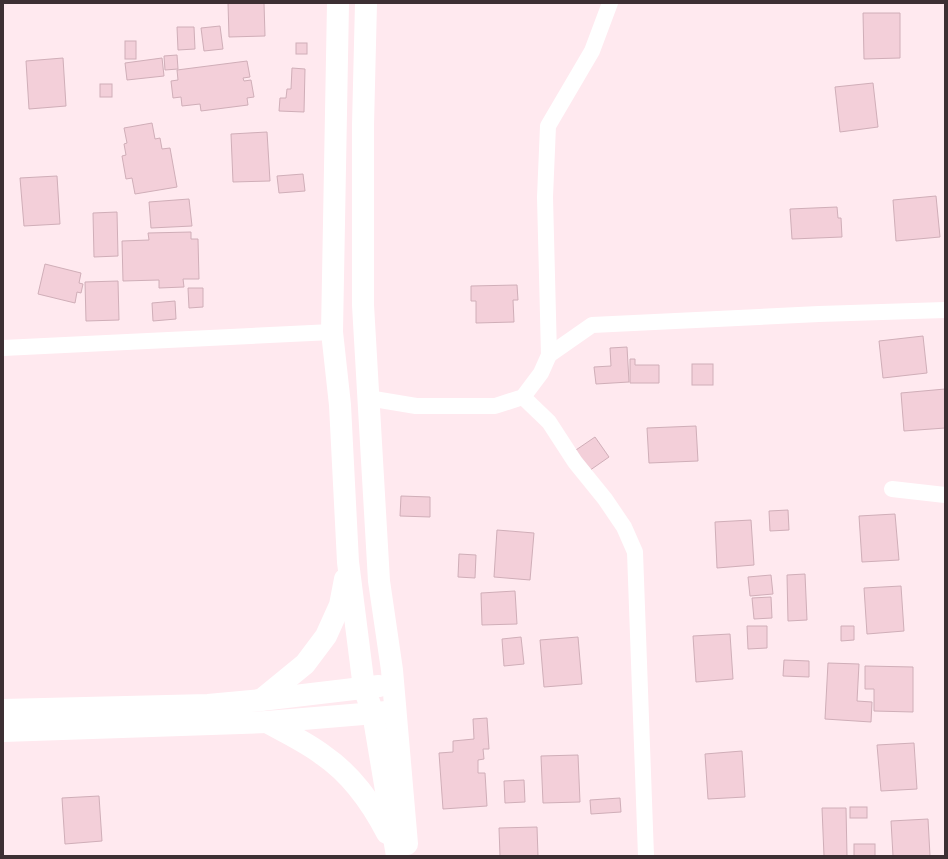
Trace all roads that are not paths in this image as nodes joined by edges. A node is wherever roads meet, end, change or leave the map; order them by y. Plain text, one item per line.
1 (338, 3) edge
2 (366, 3) edge
3 (610, 3) edge
4 (945, 310) edge
5 (332, 332) junction
6 (3, 348) edge
7 (549, 355) junction
8 (523, 397) junction
9 (368, 398) junction
10 (892, 489) dead end
11 (945, 495) edge
12 (348, 562) junction
13 (393, 684) junction
14 (364, 688) junction
15 (261, 700) junction
16 (3, 710) edge
17 (395, 710) junction
18 (373, 713) junction
19 (267, 722) junction
20 (3, 731) edge
21 (400, 852) edge
22 (646, 856) edge

1 - 5 street
2 - 9 street
3 - 7 street
4 - 7 street
5 - 6 street
5 - 12 street
7 - 8 street
8 - 9 street
8 - 22 street
9 - 13 street
10 - 11 street
12 - 14 street
12 - 15 street
13 - 14 street
13 - 17 street
14 - 15 street
14 - 18 street
15 - 16 street
17 - 18 street
17 - 21 street
18 - 19 street
18 - 21 street
19 - 20 street
19 - 21 street

